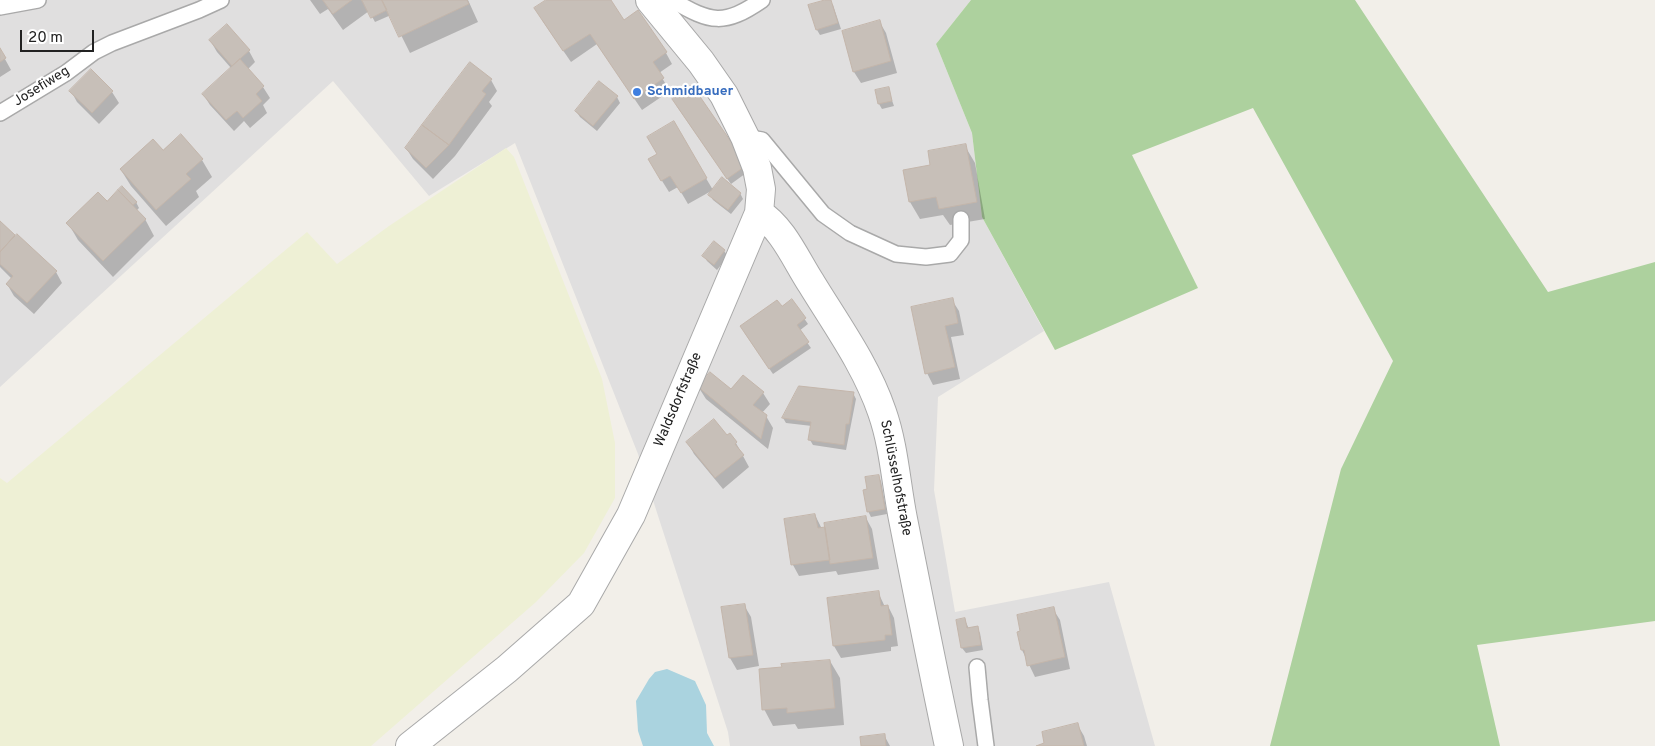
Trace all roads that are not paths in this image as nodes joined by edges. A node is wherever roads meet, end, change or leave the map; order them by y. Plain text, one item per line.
1 (38, 0) edge
2 (221, 0) edge
3 (650, 0) edge
4 (672, 0) edge
5 (762, 0) edge
6 (0, 8) edge
7 (0, 113) edge
8 (745, 137) junction
9 (760, 213) junction
10 (960, 219) dead end
11 (977, 667) dead end
12 (410, 746) edge
13 (949, 746) edge
14 (986, 746) edge

1 - 6 lane
2 - 7 lane, Josefiweg
3 - 8 street, Waldsdorfstraße
4 - 5 lane
8 - 9 street, Waldsdorfstraße
8 - 10 lane
9 - 12 street, Waldsdorfstraße
9 - 13 street, Schlüsselhofstraße
11 - 14 lane

